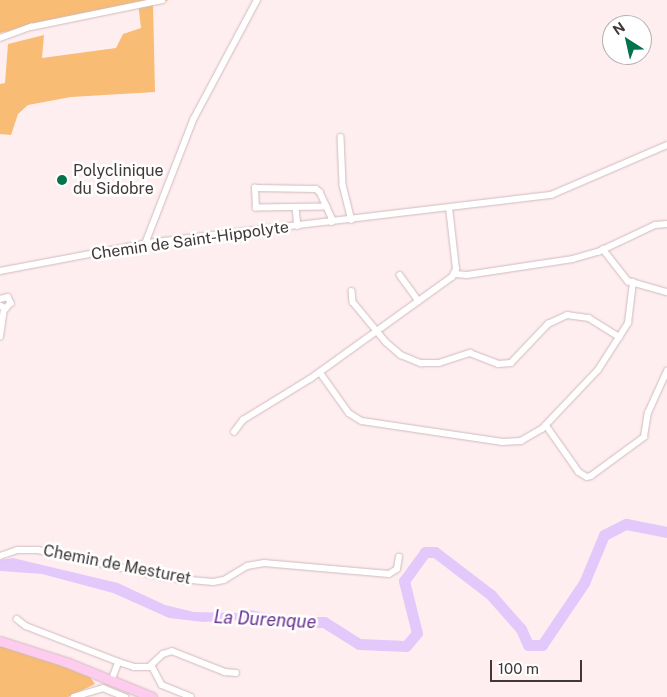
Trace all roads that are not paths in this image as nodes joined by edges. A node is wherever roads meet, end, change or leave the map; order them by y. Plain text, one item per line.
1 (162, 0) edge
2 (256, 0) edge
3 (0, 38) edge
4 (341, 137) dead end
5 (667, 145) edge
6 (298, 208) junction
7 (327, 208) junction
8 (449, 208) junction
9 (352, 220) junction
10 (332, 222) junction
11 (667, 224) edge
12 (298, 226) junction
13 (145, 244) junction
14 (603, 250) junction
15 (0, 271) edge
16 (456, 274) junction
17 (400, 275) dead end
18 (633, 282) junction
19 (352, 291) dead end
20 (667, 292) edge
21 (0, 299) edge
22 (419, 300) junction
23 (2, 307) edge
24 (376, 332) junction
25 (0, 337) edge
26 (619, 337) junction
27 (667, 371) edge
28 (320, 372) junction
29 (546, 425) junction
30 (234, 432) dead end
31 (0, 556) edge
32 (399, 557) dead end
33 (17, 619) dead end
34 (0, 641) edge
35 (119, 662) junction
36 (152, 666) junction
37 (236, 673) dead end
38 (112, 680) junction
39 (74, 697) edge
40 (125, 697) edge
41 (152, 697) edge
42 (191, 697) edge

1 - 3 street
2 - 13 street
4 - 9 street
5 - 8 street, Chemin de Saint-Hippolyte
6 - 7 street
6 - 7 street
6 - 12 street
7 - 10 street
8 - 9 street, Chemin de Saint-Hippolyte
8 - 16 street
9 - 10 street, Chemin de Saint-Hippolyte
10 - 12 street, Chemin de Saint-Hippolyte
11 - 14 street
12 - 13 street, Chemin de Saint-Hippolyte
13 - 15 street, Chemin de Saint-Hippolyte
14 - 16 street
14 - 18 street
16 - 22 street
17 - 22 street
18 - 20 street
18 - 26 street
19 - 24 street
21 - 23 street
22 - 24 street
23 - 25 street
24 - 26 street
24 - 28 street
26 - 29 street
27 - 29 street
28 - 29 street
28 - 30 street
31 - 32 street, Chemin de Mesturet
33 - 35 street
34 - 38 main road
35 - 36 street
35 - 38 street
36 - 37 street
36 - 42 street
38 - 41 main road
39 - 40 street

